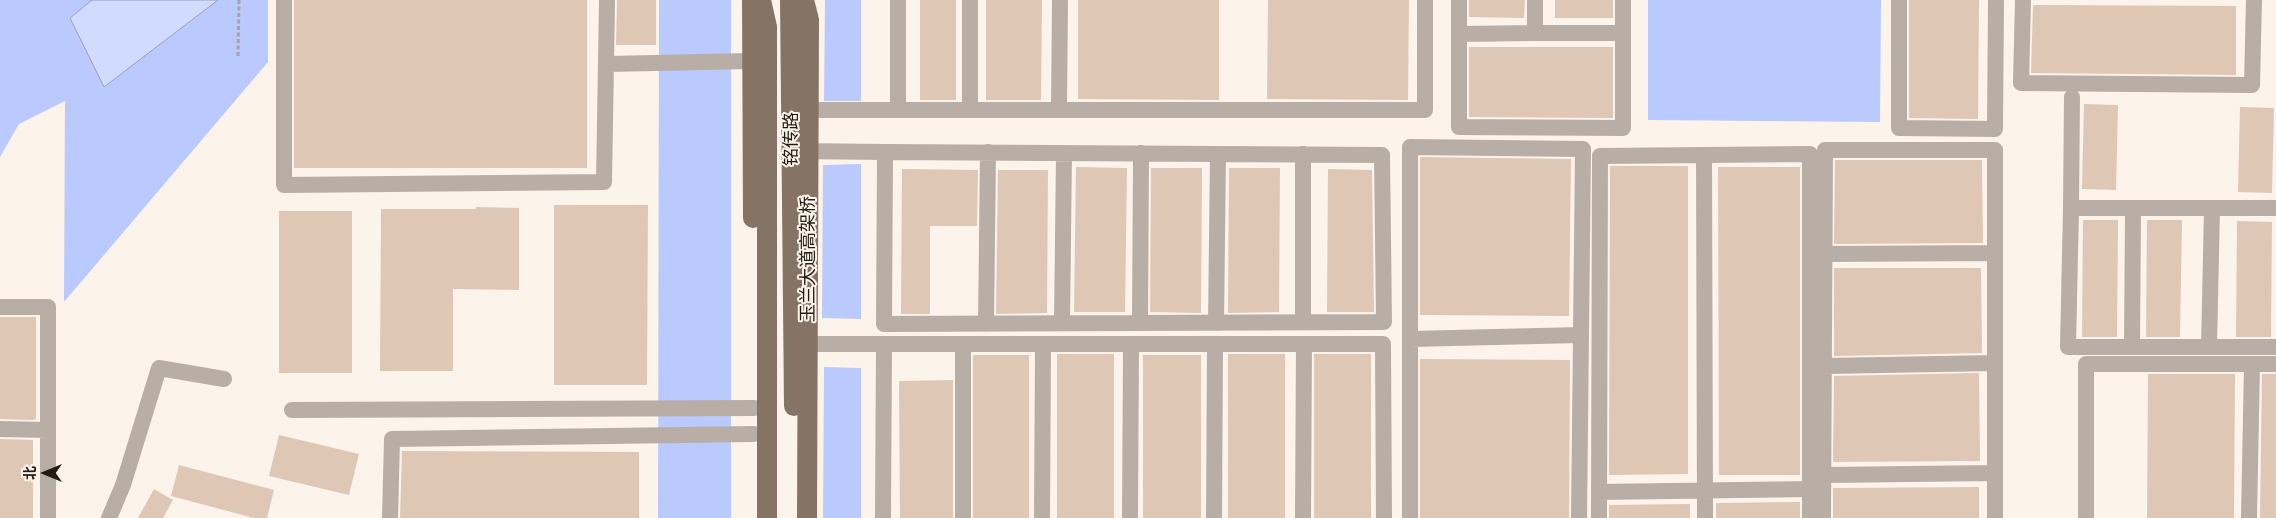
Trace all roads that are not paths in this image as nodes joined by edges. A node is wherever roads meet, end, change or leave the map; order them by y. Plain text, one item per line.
1 (284, 0) edge
2 (607, 0) edge
3 (752, 0) edge
4 (761, 0) edge
5 (790, 0) edge
6 (804, 0) edge
7 (898, 0) edge
8 (970, 0) edge
9 (1060, 0) edge
10 (1425, 0) edge
11 (1459, 0) edge
12 (1535, 0) edge
13 (1623, 0) edge
14 (1899, 0) edge
15 (1996, 0) edge
16 (2023, 0) edge
17 (2254, 0) edge
18 (1535, 33) junction
19 (1623, 33) junction
20 (1459, 34) junction
21 (752, 61) junction
22 (607, 64) junction
23 (2072, 97) dead end
24 (791, 110) junction
25 (898, 110) junction
26 (970, 110) junction
27 (1059, 110) junction
28 (791, 151) junction
29 (885, 152) junction
30 (988, 152) junction
31 (1064, 153) junction
32 (1142, 153) junction
33 (1218, 154) junction
34 (1302, 154) junction
35 (1704, 156) junction
36 (2071, 208) junction
37 (2133, 208) junction
38 (2212, 208) junction
39 (2276, 208) edge
40 (1995, 253) junction
41 (1825, 254) junction
42 (0, 307) edge
43 (1302, 322) junction
44 (1140, 323) junction
45 (1216, 323) junction
46 (986, 324) junction
47 (1062, 324) junction
48 (1581, 335) junction
49 (1410, 340) junction
50 (793, 344) junction
51 (884, 344) junction
52 (963, 344) junction
53 (1044, 344) junction
54 (1131, 344) junction
55 (1215, 344) junction
56 (1304, 344) junction
57 (2132, 347) junction
58 (2209, 347) junction
59 (2276, 347) edge
60 (1995, 363) junction
61 (2252, 364) junction
62 (2276, 364) edge
63 (1824, 366) junction
64 (224, 379) dead end
65 (754, 408) junction
66 (292, 410) dead end
67 (0, 429) edge
68 (48, 430) junction
69 (754, 434) junction
70 (1995, 473) junction
71 (1824, 475) junction
72 (1810, 489) junction
73 (1705, 491) junction
74 (1599, 492) junction
75 (48, 518) edge
76 (109, 518) edge
77 (390, 518) edge
78 (754, 518) edge
79 (767, 518) edge
80 (795, 518) edge
81 (807, 518) edge
82 (883, 518) edge
83 (963, 518) edge
84 (1042, 518) edge
85 (1130, 518) edge
86 (1214, 518) edge
87 (1303, 518) edge
88 (1384, 518) edge
89 (1410, 518) edge
90 (1579, 518) edge
91 (1599, 518) edge
92 (1705, 518) edge
93 (1810, 518) edge
94 (1823, 518) edge
95 (1995, 518) edge
96 (2086, 518) edge
97 (2249, 518) edge

1 - 22 lane
2 - 22 lane
3 - 21 main road
4 - 79 main road
5 - 24 main road, 铭传路
6 - 81 main road, 玉兰大道高架桥
7 - 25 lane
8 - 26 lane
9 - 27 lane
10 - 27 lane
11 - 20 lane
12 - 18 lane
13 - 19 lane
14 - 15 lane
16 - 17 lane
18 - 19 lane
18 - 20 lane
19 - 20 lane
21 - 22 lane
21 - 65 main road
23 - 36 lane
24 - 25 lane
24 - 28 main road, 铭传路
25 - 26 lane
26 - 27 lane
28 - 29 lane
28 - 50 main road, 铭传路
29 - 30 lane
29 - 46 lane
30 - 31 lane
30 - 46 lane
31 - 32 lane
31 - 47 lane
32 - 33 lane
32 - 44 lane
33 - 34 lane
33 - 45 lane
34 - 43 lane
34 - 43 lane
35 - 72 lane
35 - 73 lane
35 - 74 lane
36 - 37 lane
36 - 57 lane
37 - 38 lane
37 - 57 lane
38 - 39 lane
38 - 58 lane
40 - 41 lane
40 - 41 lane
40 - 60 lane
41 - 63 lane
42 - 68 lane
43 - 45 lane
44 - 45 lane
44 - 47 lane
46 - 47 lane
48 - 49 lane
48 - 49 lane
48 - 90 lane
49 - 89 lane
50 - 51 lane
50 - 80 main road, 铭传路
51 - 52 lane
51 - 82 lane
52 - 53 lane
52 - 83 lane
53 - 54 lane
53 - 84 lane
54 - 55 lane
54 - 85 lane
55 - 56 lane
55 - 86 lane
56 - 87 lane
56 - 88 lane
57 - 58 lane
58 - 59 lane
60 - 63 lane
60 - 70 lane
61 - 62 lane
61 - 96 lane
61 - 97 lane
63 - 71 lane
64 - 76 lane
65 - 66 lane
65 - 69 main road
67 - 68 lane
68 - 75 lane
69 - 77 lane
69 - 78 main road
70 - 71 lane
70 - 95 lane
71 - 94 lane
72 - 73 lane
72 - 93 lane
73 - 74 lane
73 - 92 lane
74 - 91 lane

